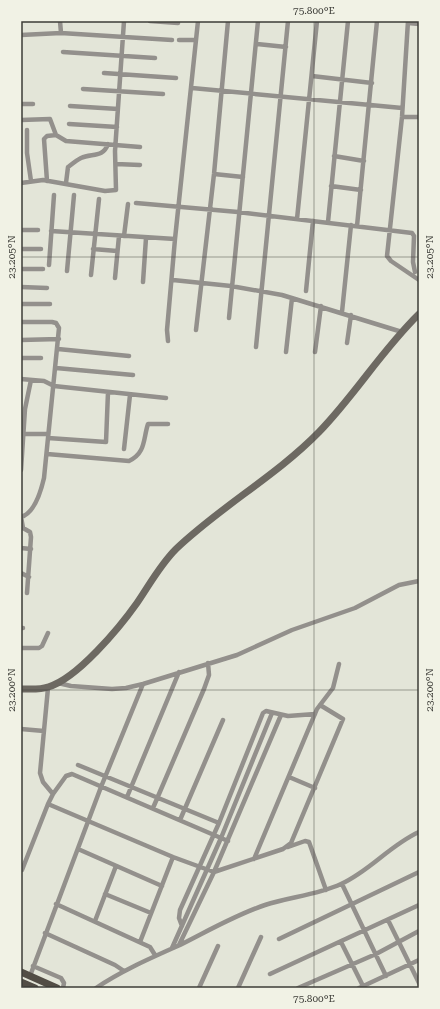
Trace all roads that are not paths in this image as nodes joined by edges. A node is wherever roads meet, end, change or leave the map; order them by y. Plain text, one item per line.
1 (60, 21) edge
2 (124, 21) edge
3 (150, 21) edge
4 (198, 21) edge
5 (228, 21) edge
6 (258, 21) edge
7 (288, 21) edge
8 (317, 21) edge
9 (348, 21) edge
10 (377, 21) edge
11 (408, 22) edge
12 (178, 23) dead end
13 (419, 24) edge
14 (62, 33) junction
15 (21, 35) edge
16 (123, 37) junction
17 (172, 40) dead end
18 (179, 40) dead end
19 (196, 40) junction
20 (257, 44) junction
21 (286, 47) junction
22 (63, 52) dead end
23 (122, 55) junction
24 (155, 58) dead end
25 (104, 72) dead end
26 (121, 74) junction
27 (312, 76) junction
28 (176, 78) dead end
29 (342, 80) junction
30 (372, 83) junction
31 (192, 88) junction
32 (83, 89) dead end
33 (221, 90) junction
34 (120, 91) junction
35 (163, 94) dead end
36 (251, 94) junction
37 (280, 96) junction
38 (310, 100) junction
39 (340, 103) junction
40 (21, 104) edge
41 (33, 104) dead end
42 (70, 106) dead end
43 (369, 106) junction
44 (402, 108) junction
45 (118, 109) junction
46 (402, 117) junction
47 (419, 117) edge
48 (21, 120) edge
49 (69, 124) dead end
50 (117, 127) junction
51 (26, 130) dead end
52 (56, 135) junction
53 (108, 144) junction
54 (116, 144) junction
55 (140, 147) dead end
56 (334, 156) junction
57 (364, 161) junction
58 (116, 164) junction
59 (140, 165) dead end
60 (214, 174) junction
61 (243, 177) junction
62 (31, 181) junction
63 (47, 181) junction
64 (21, 183) edge
65 (66, 184) junction
66 (331, 186) junction
67 (361, 190) junction
68 (54, 195) dead end
69 (74, 195) dead end
70 (99, 199) dead end
71 (136, 203) dead end
72 (128, 204) dead end
73 (179, 207) junction
74 (210, 209) junction
75 (238, 212) junction
76 (269, 215) junction
77 (297, 219) junction
78 (313, 221) junction
79 (328, 222) junction
80 (351, 225) junction
81 (357, 226) junction
82 (390, 229) junction
83 (21, 230) edge
84 (38, 230) dead end
85 (51, 231) junction
86 (71, 232) junction
87 (95, 234) junction
88 (118, 236) junction
89 (124, 236) junction
90 (146, 238) junction
91 (175, 239) junction
92 (21, 249) edge
93 (41, 249) dead end
94 (93, 249) junction
95 (117, 251) junction
96 (49, 265) dead end
97 (21, 269) edge
98 (43, 269) dead end
99 (67, 271) dead end
100 (415, 272) edge
101 (91, 275) dead end
102 (116, 278) dead end
103 (173, 280) junction
104 (419, 280) edge
105 (143, 282) dead end
106 (202, 283) junction
107 (231, 286) junction
108 (21, 287) edge
109 (47, 288) dead end
110 (261, 290) junction
111 (306, 291) dead end
112 (292, 298) junction
113 (21, 304) edge
114 (50, 304) dead end
115 (321, 306) junction
116 (342, 312) junction
117 (419, 314) edge
118 (351, 315) junction
119 (228, 318) dead end
120 (21, 322) edge
121 (196, 330) dead end
122 (402, 332) junction
123 (58, 339) junction
124 (21, 340) edge
125 (168, 341) dead end
126 (347, 343) dead end
127 (256, 347) dead end
128 (58, 349) junction
129 (286, 352) dead end
130 (315, 352) dead end
131 (129, 356) dead end
132 (21, 358) edge
133 (41, 358) dead end
134 (56, 368) junction
135 (133, 376) dead end
136 (21, 379) edge
137 (31, 380) junction
138 (54, 386) junction
139 (108, 392) junction
140 (130, 395) junction
141 (166, 398) dead end
142 (23, 409) edge
143 (168, 424) dead end
144 (22, 434) edge
145 (48, 436) junction
146 (124, 449) dead end
147 (47, 454) junction
148 (21, 470) edge
149 (21, 517) edge
150 (21, 548) edge
151 (31, 549) junction
152 (21, 573) edge
153 (29, 577) junction
154 (419, 582) edge
155 (27, 593) dead end
156 (48, 633) dead end
157 (21, 648) edge
158 (208, 663) junction
159 (339, 664) dead end
160 (179, 672) junction
161 (58, 683) junction
162 (143, 684) junction
163 (48, 688) junction
164 (21, 689) edge
165 (320, 706) junction
166 (272, 713) junction
167 (315, 714) junction
168 (281, 715) junction
169 (223, 720) dead end
170 (21, 728) edge
171 (44, 732) junction
172 (78, 765) dead end
173 (106, 776) junction
174 (289, 777) junction
175 (131, 786) junction
176 (101, 787) junction
177 (315, 788) junction
178 (54, 794) junction
179 (127, 797) junction
180 (158, 798) junction
181 (48, 804) junction
182 (154, 808) junction
183 (185, 809) junction
184 (180, 820) junction
185 (88, 821) junction
186 (219, 823) junction
187 (419, 832) edge
188 (214, 835) junction
189 (221, 838) junction
190 (228, 841) junction
191 (288, 847) junction
192 (78, 849) junction
193 (173, 857) junction
194 (254, 859) junction
195 (116, 866) junction
196 (199, 868) junction
197 (22, 870) dead end
198 (206, 870) junction
199 (214, 872) junction
200 (419, 872) edge
201 (342, 884) junction
202 (162, 886) junction
203 (326, 890) junction
204 (105, 894) junction
205 (56, 904) junction
206 (352, 905) junction
207 (419, 905) edge
208 (151, 914) junction
209 (388, 920) junction
210 (95, 921) junction
211 (182, 926) junction
212 (365, 931) junction
213 (419, 931) edge
214 (45, 933) junction
215 (261, 937) dead end
216 (279, 939) dead end
217 (140, 942) junction
218 (341, 942) junction
219 (399, 942) junction
220 (179, 945) junction
221 (218, 946) dead end
222 (172, 948) junction
223 (376, 954) junction
224 (155, 955) junction
225 (419, 960) edge
226 (352, 964) junction
227 (410, 965) junction
228 (33, 966) junction
229 (124, 971) junction
230 (21, 972) edge
231 (270, 974) dead end
232 (30, 976) junction
233 (386, 976) junction
234 (21, 982) edge
235 (419, 983) edge
236 (362, 987) edge
237 (35, 988) edge
238 (57, 988) edge
239 (63, 988) edge
240 (96, 988) edge
241 (199, 988) edge
242 (238, 988) edge
243 (298, 988) edge

1 - 14 street
2 - 16 street
3 - 12 street
4 - 19 street
5 - 33 street
6 - 20 street
7 - 21 street
8 - 27 street
9 - 29 street
10 - 30 street
11 - 13 street
11 - 44 street
14 - 15 street
14 - 16 street
16 - 17 street
16 - 23 street
18 - 19 street
19 - 31 street
20 - 21 street
20 - 36 street
21 - 37 street
22 - 23 street
23 - 24 street
23 - 26 street
25 - 26 street
26 - 28 street
26 - 34 street
27 - 29 street
27 - 38 street
29 - 30 street
29 - 39 street
30 - 43 street
31 - 33 street
31 - 73 street
32 - 34 street
33 - 36 street
33 - 60 street
34 - 35 street
34 - 45 street
36 - 37 street
36 - 61 street
37 - 38 street
37 - 76 street
38 - 39 street
38 - 77 street
39 - 43 street
39 - 56 street
40 - 41 street
42 - 45 street
43 - 44 street
43 - 57 street
44 - 46 street
45 - 50 street
46 - 47 street
46 - 82 street
48 - 52 street
49 - 50 street
50 - 54 street
51 - 62 street
52 - 53 street
52 - 63 street
53 - 54 street
53 - 65 street
54 - 55 street
54 - 58 street
56 - 57 street
56 - 66 street
57 - 67 street
58 - 59 street
58 - 65 street
60 - 61 street
60 - 74 street
61 - 75 street
62 - 63 street
62 - 64 street
63 - 65 street
66 - 67 street
66 - 79 street
67 - 81 street
68 - 85 street
69 - 86 street
70 - 87 street
71 - 73 street
72 - 89 street
73 - 74 street
73 - 91 street
74 - 75 street
74 - 106 street
75 - 76 street
75 - 107 street
76 - 77 street
76 - 110 street
77 - 78 street
78 - 79 street
78 - 111 street
79 - 80 street
80 - 81 street
80 - 116 street
81 - 82 street
82 - 100 street
82 - 100 street
83 - 84 street
85 - 86 street
85 - 96 street
86 - 87 street
86 - 99 street
87 - 88 street
87 - 94 street
88 - 89 street
88 - 95 street
89 - 90 street
90 - 91 street
90 - 105 street
91 - 103 street
92 - 93 street
94 - 95 street
94 - 101 street
95 - 102 street
97 - 98 street
100 - 104 street
103 - 106 street
103 - 125 street
106 - 107 street
106 - 121 street
107 - 110 street
107 - 119 street
108 - 109 street
110 - 112 street
110 - 127 street
112 - 115 street
112 - 129 street
113 - 114 street
115 - 116 street
115 - 130 street
116 - 118 street
117 - 122 main road
118 - 122 street
118 - 126 street
120 - 123 street
122 - 161 main road
123 - 124 street
123 - 128 street
128 - 131 street
128 - 134 street
132 - 133 street
134 - 135 street
134 - 138 street
136 - 137 street
137 - 138 street
137 - 142 street
138 - 139 street
138 - 145 street
139 - 140 street
139 - 145 street
140 - 141 street
140 - 146 street
142 - 144 street
143 - 147 street
144 - 145 street
144 - 148 street
145 - 147 street
147 - 149 street
149 - 151 street
150 - 151 street
151 - 153 street
152 - 153 street
153 - 155 street
154 - 158 street
156 - 157 street
158 - 160 street
158 - 180 street
159 - 165 street
160 - 162 street
160 - 175 street
161 - 162 street
161 - 163 main road
162 - 173 street
163 - 164 main road
163 - 171 street
165 - 167 street
165 - 177 street
166 - 168 street
166 - 186 street
166 - 189 street
167 - 168 street
167 - 174 street
168 - 190 street
169 - 183 street
170 - 171 street
171 - 178 street
172 - 173 street
173 - 175 street
173 - 176 street
174 - 177 street
174 - 194 street
175 - 179 street
175 - 180 street
176 - 178 street
176 - 179 street
176 - 185 street
177 - 191 street
178 - 181 street
179 - 182 street
180 - 182 street
180 - 183 street
181 - 185 street
181 - 197 street
182 - 184 street
183 - 184 street
183 - 186 street
184 - 188 street
185 - 192 street
185 - 193 street
186 - 188 street
187 - 201 street
188 - 189 street
188 - 196 street
189 - 190 street
189 - 198 street
190 - 199 street
191 - 194 street
191 - 203 street
192 - 195 street
192 - 205 street
193 - 196 street
193 - 202 street
194 - 199 street
195 - 202 street
195 - 204 street
196 - 198 street
196 - 211 street
198 - 199 street
198 - 211 street
199 - 220 street
200 - 206 street
201 - 203 street
201 - 206 street
202 - 208 street
203 - 220 street
204 - 208 street
204 - 210 street
205 - 210 street
205 - 214 street
206 - 212 street
206 - 216 street
207 - 209 street
208 - 217 street
209 - 212 street
209 - 219 street
210 - 217 street
211 - 222 street
212 - 218 street
212 - 223 street
213 - 219 street
214 - 228 street
214 - 229 street
215 - 242 street
217 - 224 street
218 - 226 street
218 - 231 street
219 - 223 street
219 - 227 street
220 - 222 street
221 - 241 street
222 - 224 street
223 - 226 street
223 - 233 street
224 - 229 street
225 - 227 street
226 - 236 street
226 - 243 street
227 - 233 street
227 - 235 street
228 - 232 street
228 - 239 street
229 - 240 street
230 - 232 main road
232 - 238 main road
233 - 236 street
234 - 237 main road

